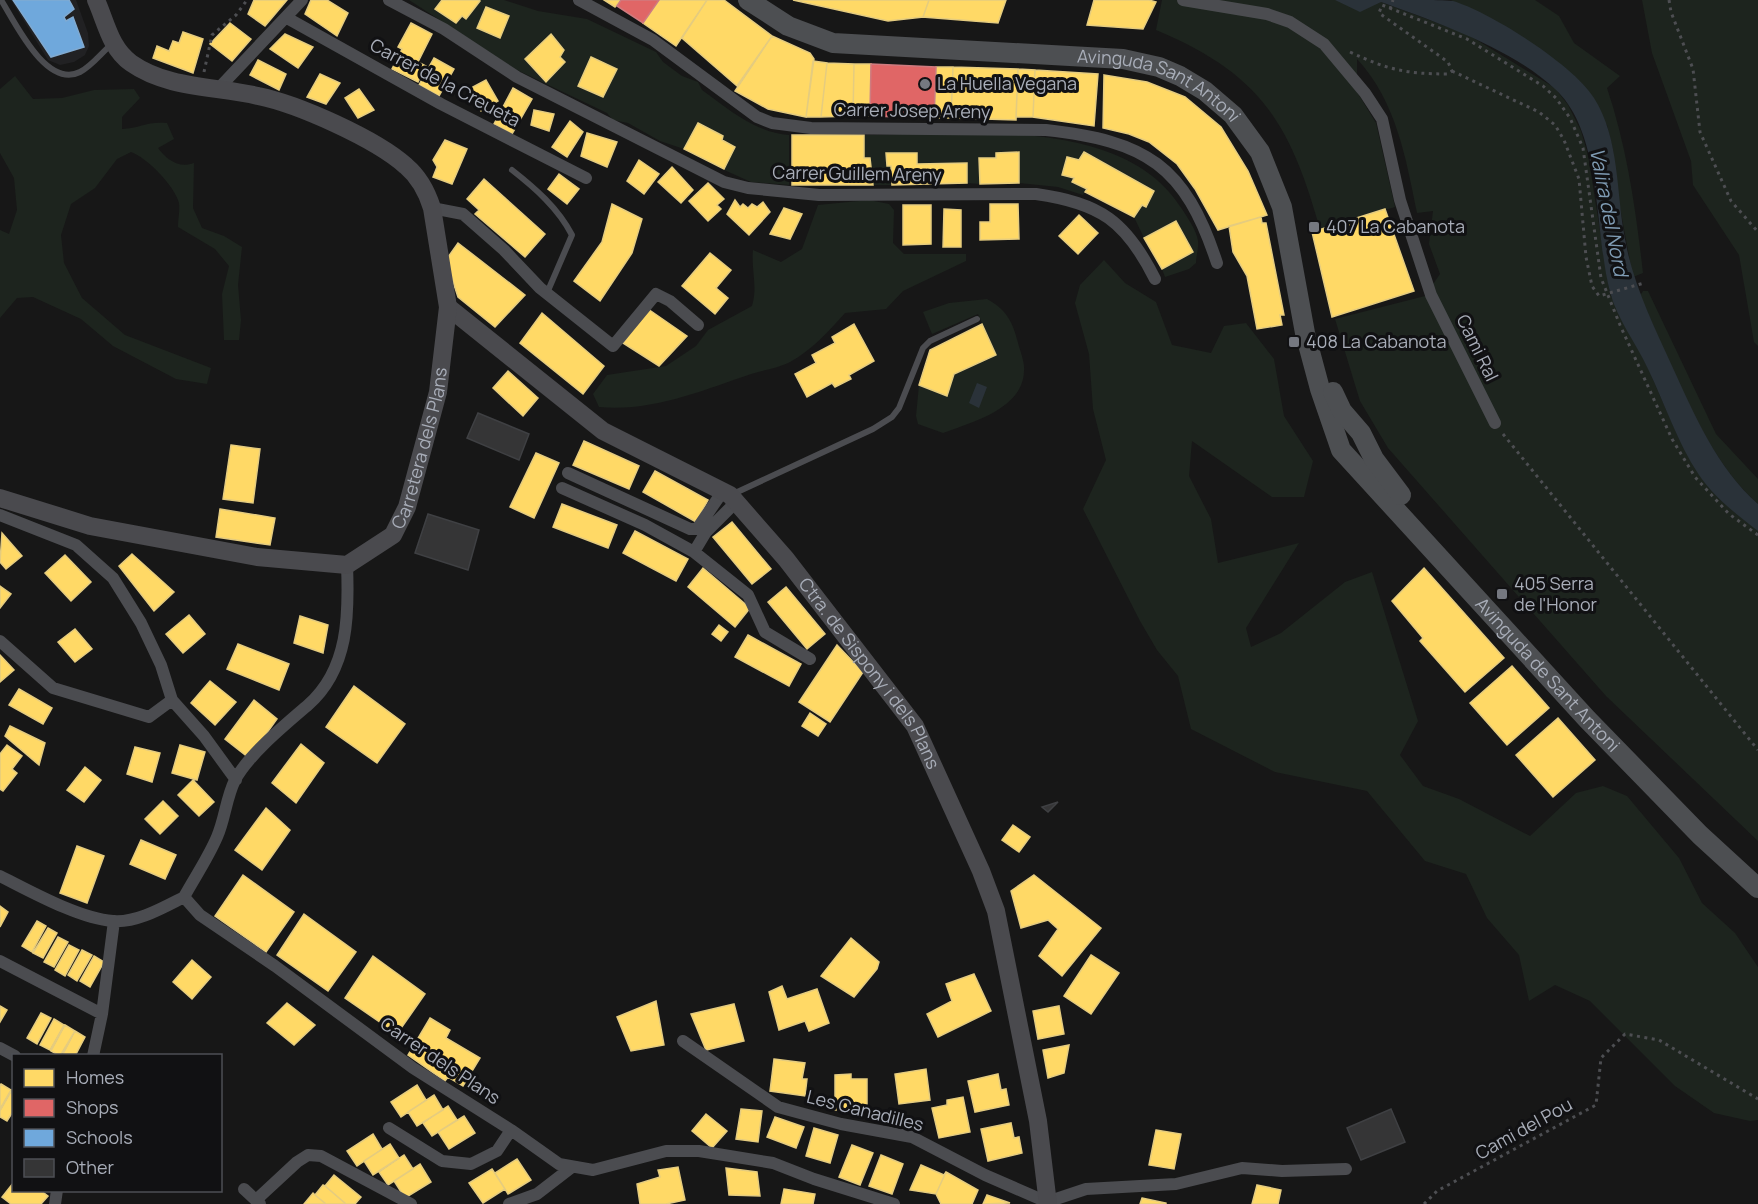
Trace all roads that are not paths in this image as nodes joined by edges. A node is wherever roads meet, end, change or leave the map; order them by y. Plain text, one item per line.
1 (1, 0) edge
2 (96, 0) edge
3 (302, 0) edge
4 (389, 0) edge
5 (579, 0) edge
6 (748, 0) edge
7 (767, 0) edge
8 (1183, 0) edge
9 (287, 18) junction
10 (112, 43) junction
11 (218, 89) junction
12 (512, 170) dead end
13 (586, 178) dead end
14 (432, 208) junction
15 (1217, 263) dead end
16 (1155, 279) dead end
17 (546, 294) junction
18 (448, 307) junction
19 (977, 319) dead end
20 (698, 325) dead end
21 (1495, 423) road end
22 (1361, 435) junction
23 (1341, 448) junction
24 (568, 473) dead end
25 (562, 488) dead end
26 (730, 496) junction
27 (0, 498) edge
28 (0, 515) edge
29 (694, 552) junction
30 (347, 565) junction
31 (0, 641) edge
32 (810, 659) dead end
33 (172, 700) junction
34 (236, 780) junction
35 (1758, 870) edge
36 (0, 876) edge
37 (1758, 888) edge
38 (184, 897) junction
39 (114, 921) junction
40 (0, 961) edge
41 (102, 1014) junction
42 (683, 1041) dead end
43 (93, 1054) edge
44 (389, 1128) dead end
45 (511, 1130) junction
46 (572, 1167) junction
47 (1346, 1169) dead end
48 (244, 1189) dead end
49 (258, 1202) edge
50 (1048, 1203) edge
51 (411, 1204) edge
52 (509, 1204) edge
53 (894, 1204) edge

1 - 10 lane
2 - 10 main road
3 - 9 street
4 - 16 street, Carrer Guillem Areny
5 - 15 street, Carrer Josep Areny
6 - 23 main road, Avinguda Sant Antoni
7 - 22 main road, Avinguda Sant Antoni
8 - 21 street, Cami Ral
9 - 11 street
9 - 13 street, Carrer de la Creueta
10 - 11 main road, Carretera dels Plans
11 - 14 main road, Carretera dels Plans
12 - 17 lane
14 - 17 street
14 - 18 main road, Carretera dels Plans
17 - 20 street
18 - 26 main road, Ctra. de Sispony i dels Plans
18 - 30 main road, Carretera dels Plans
19 - 26 lane
22 - 23 main road
22 - 35 main road, Avinguda de Sant Antoni
23 - 37 main road, Avinguda de Sant Antoni
24 - 26 street
25 - 29 street
26 - 29 street
26 - 50 main road, Ctra. de Sispony i dels Plans
27 - 30 main road
28 - 33 street
29 - 32 street
30 - 34 street
31 - 33 street
33 - 34 street
34 - 38 street
36 - 39 street
38 - 39 street
38 - 45 street, Carrer dels Plans
39 - 41 street
40 - 41 street
41 - 43 street
42 - 50 street, Les Canadilles
44 - 45 street
45 - 46 street, Carrer dels Plans
46 - 52 street
46 - 53 street, Carrer dels Plans
47 - 50 street
48 - 49 street
49 - 51 street

